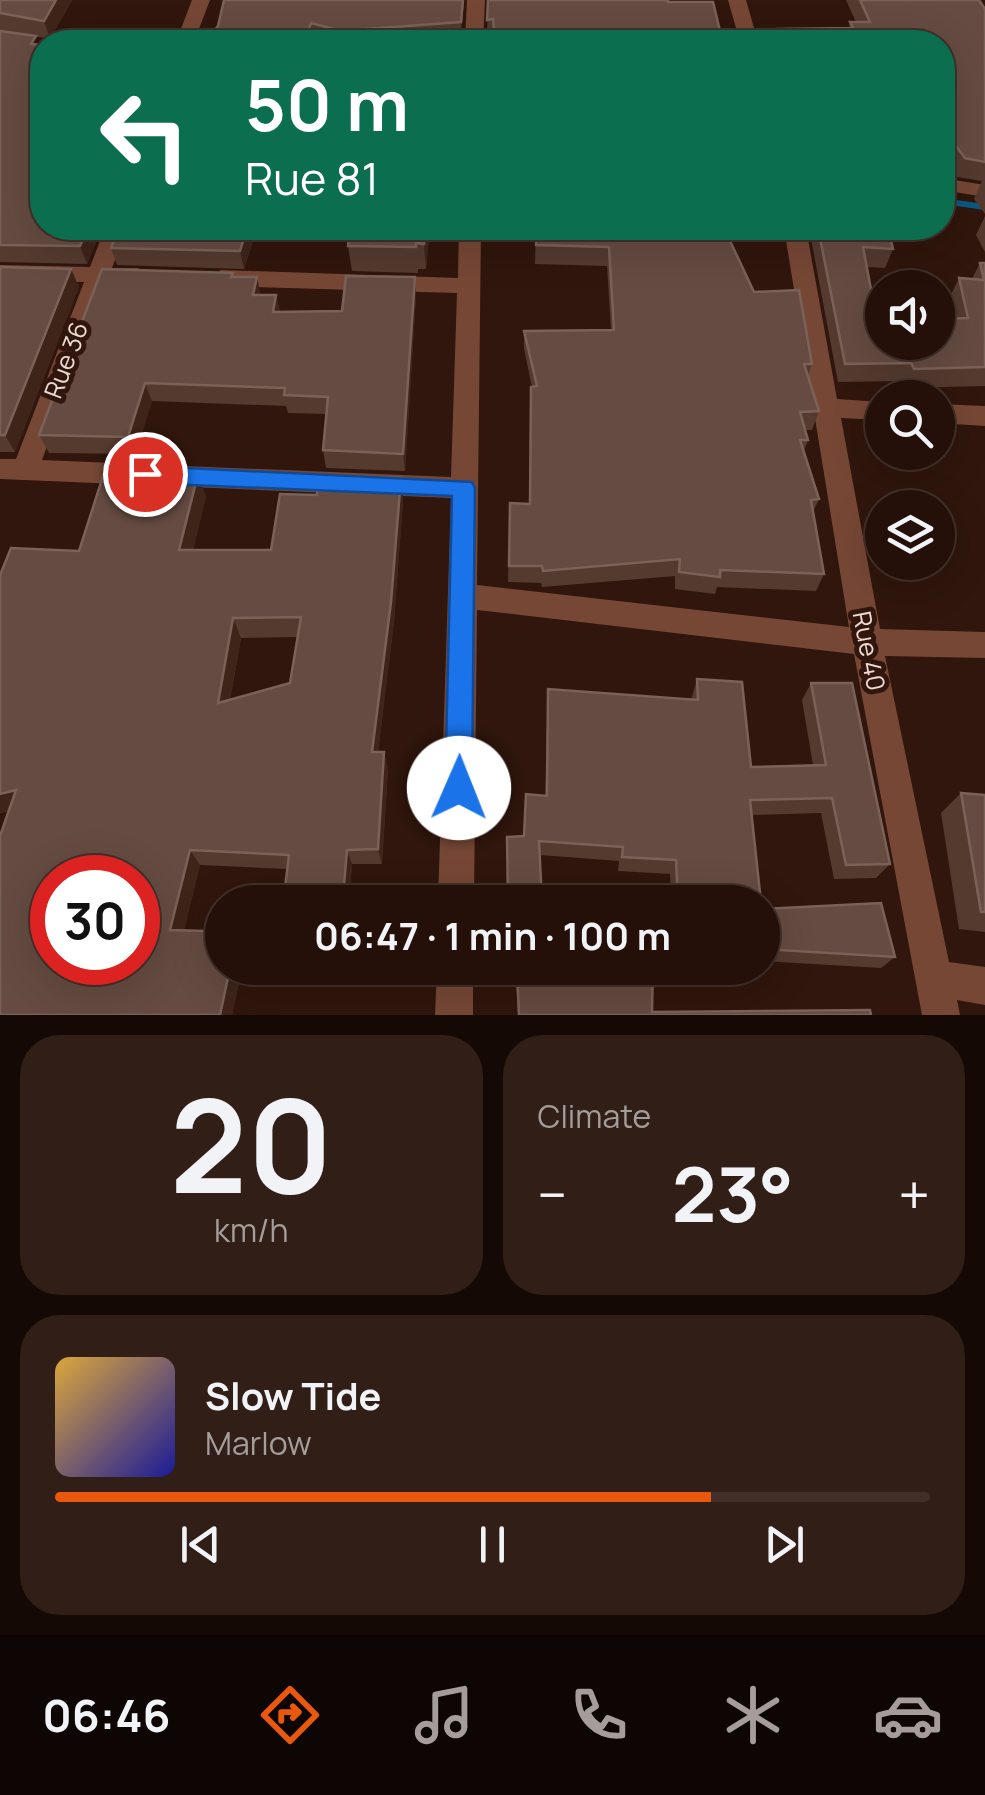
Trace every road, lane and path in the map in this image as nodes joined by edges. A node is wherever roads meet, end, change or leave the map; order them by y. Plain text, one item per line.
1 (201, 0) edge
2 (476, 0) edge
3 (737, 0) edge
4 (190, 30) edge
5 (475, 30) edge
6 (746, 30) edge
7 (955, 186) edge
8 (985, 191) edge
9 (111, 240) edge
10 (470, 240) edge
11 (797, 240) edge
12 (0, 273) edge
13 (98, 275) junction
14 (157, 276) edge
15 (196, 278) edge
16 (468, 286) junction
17 (828, 408) junction
18 (865, 410) edge
19 (955, 415) edge
20 (985, 416) edge
21 (12, 470) edge
22 (464, 488) junction
23 (463, 596) junction
24 (867, 642) junction
25 (985, 645) edge
26 (456, 885) edge
27 (934, 978) junction
28 (455, 985) edge
29 (985, 986) edge
30 (454, 1015) edge
31 (941, 1015) edge

1 - 4 street
2 - 5 street
3 - 6 street
7 - 8 street
9 - 13 street, Rue 36
10 - 16 street
11 - 17 street, Rue 40
12 - 13 street
13 - 14 street
13 - 21 street, Rue 36
15 - 16 street
16 - 22 street
17 - 18 street
17 - 24 street, Rue 40
19 - 20 street
21 - 22 street
22 - 23 street
23 - 24 street
23 - 26 street
24 - 25 street
24 - 27 street, Rue 40
27 - 29 street
27 - 31 street, Rue 40
28 - 30 street

